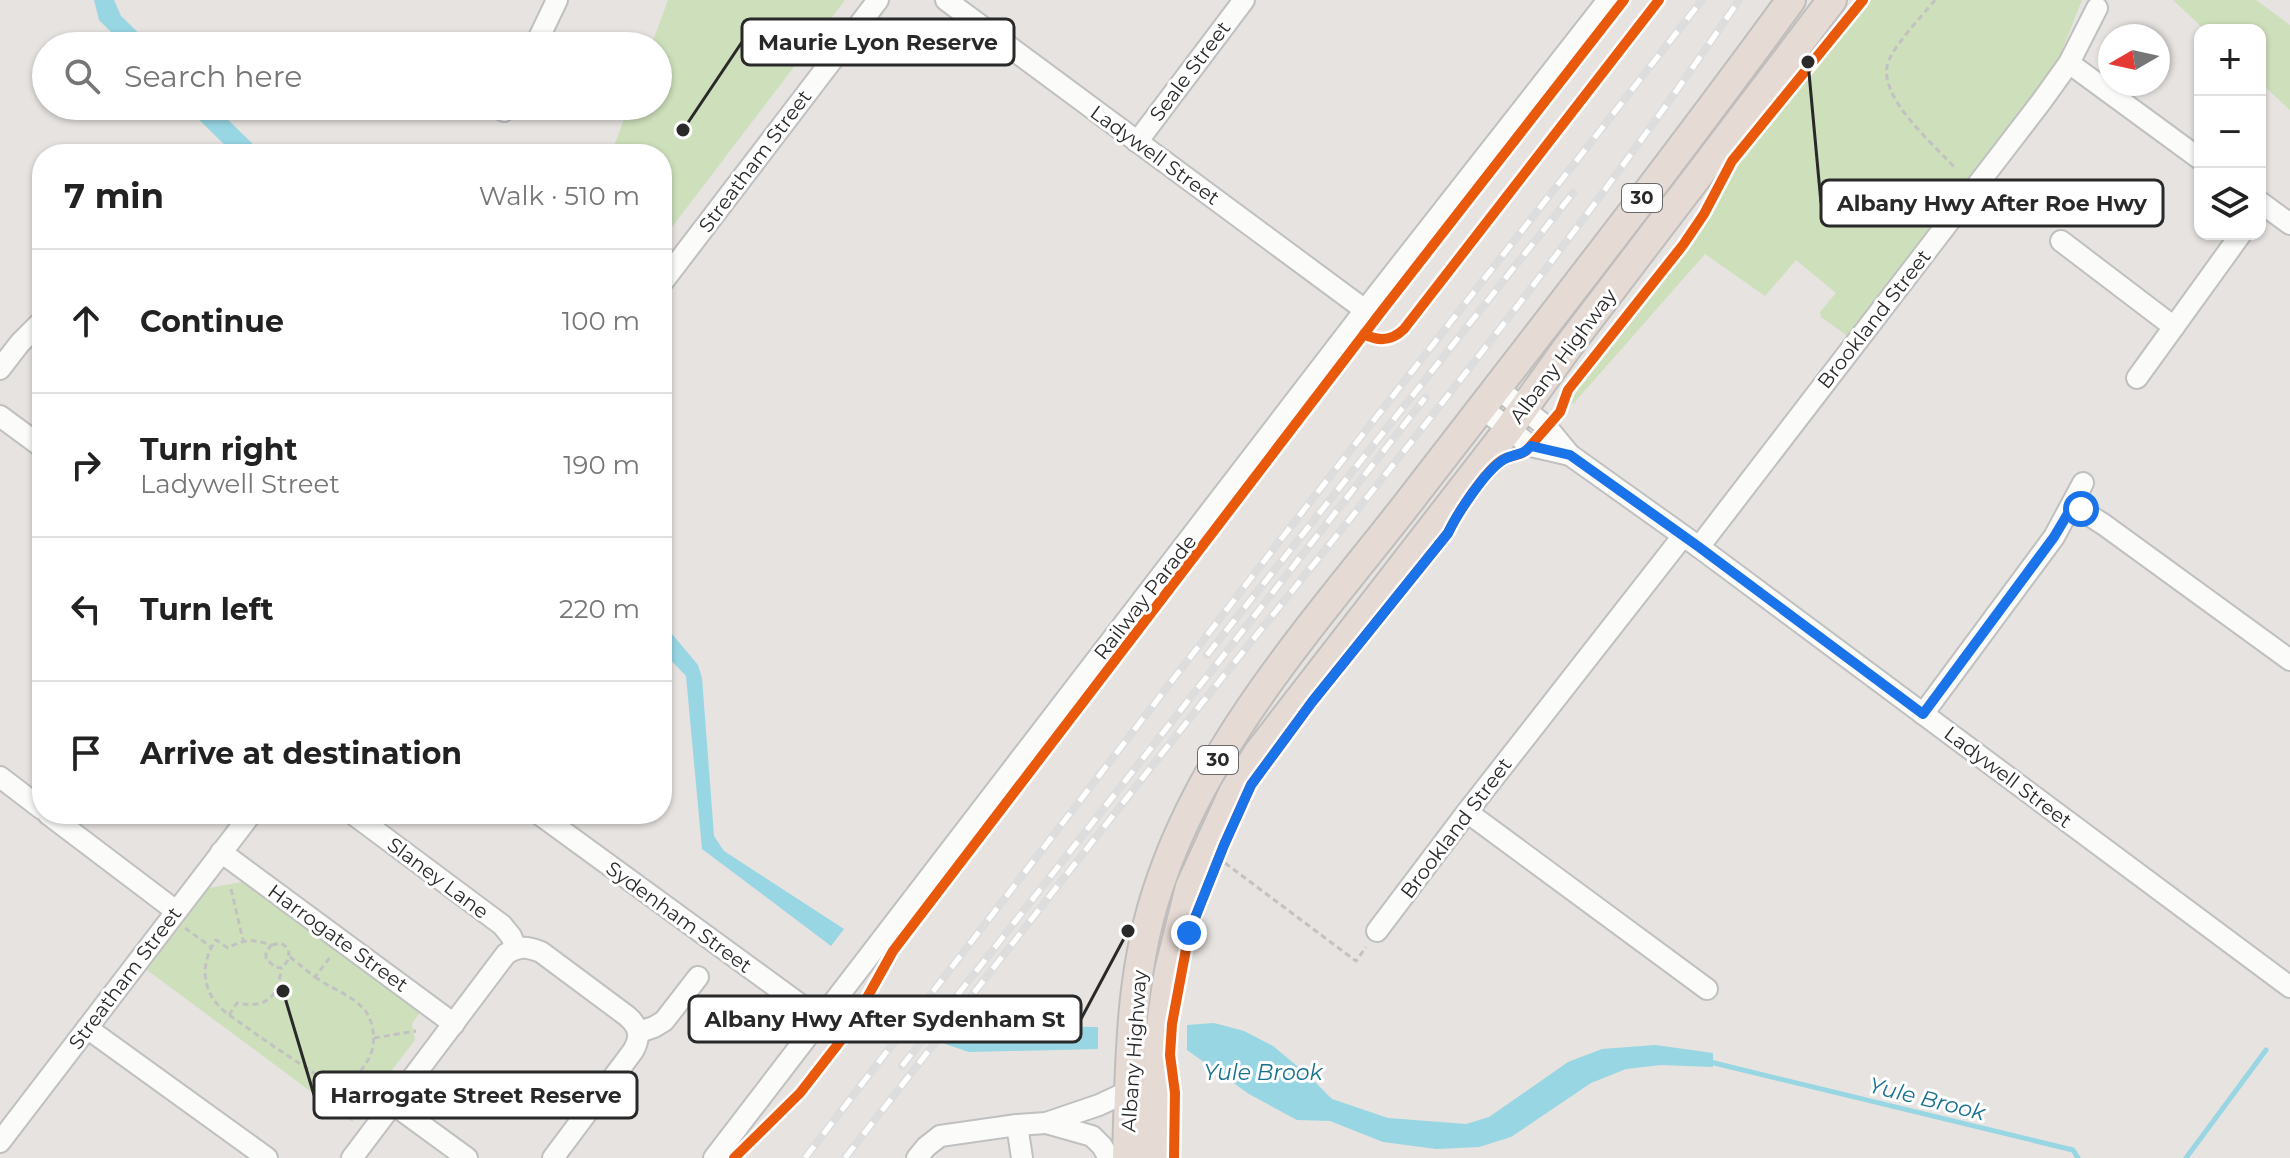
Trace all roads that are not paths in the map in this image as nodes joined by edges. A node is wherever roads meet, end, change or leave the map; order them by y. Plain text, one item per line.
1 (557, 0) edge
2 (878, 0) edge
3 (946, 0) edge
4 (1244, 0) edge
5 (1608, 0) edge
6 (1791, 0) edge
7 (1832, 0) edge
8 (2097, 8) dead end
9 (542, 32) edge
10 (2069, 63) junction
11 (1137, 142) junction
12 (2194, 155) edge
13 (2266, 207) edge
14 (2290, 224) edge
15 (2237, 240) edge
16 (2061, 241) dead end
17 (672, 270) edge
18 (1365, 310) junction
19 (2174, 327) junction
20 (32, 331) edge
21 (0, 369) edge
22 (2137, 378) dead end
23 (1489, 398) junction
24 (0, 416) edge
25 (1516, 419) junction
26 (32, 440) edge
27 (2083, 483) dead end
28 (2073, 505) junction
29 (1691, 541) junction
30 (2290, 660) edge
31 (1923, 714) junction
32 (0, 777) edge
33 (32, 801) edge
34 (1467, 812) junction
35 (61, 824) edge
36 (243, 824) edge
37 (366, 824) edge
38 (552, 824) edge
39 (221, 852) junction
40 (179, 918) junction
41 (1377, 931) road end
42 (516, 948) junction
43 (698, 977) dead end
44 (2289, 987) edge
45 (1707, 989) dead end
46 (820, 1019) junction
47 (454, 1024) junction
48 (87, 1028) junction
49 (639, 1032) junction
50 (1143, 1093) junction
51 (393, 1104) junction
52 (1046, 1123) junction
53 (1017, 1125) junction
54 (0, 1142) edge
55 (267, 1158) edge
56 (352, 1158) edge
57 (467, 1158) edge
58 (553, 1158) edge
59 (714, 1158) edge
60 (917, 1158) edge
61 (1022, 1158) edge
62 (1109, 1158) edge
63 (1127, 1158) edge
64 (1154, 1158) edge
65 (1164, 1158) edge

1 - 9 street
2 - 17 street, Streatham Street
3 - 11 street, Ladywell Street
4 - 11 street, Seale Street
5 - 18 street, Railway Parade
6 - 23 highway, Albany Highway / 30
7 - 25 highway, Albany Highway / 30
8 - 10 street, Brookland Street
10 - 12 street
10 - 29 street, Brookland Street
11 - 18 street, Ladywell Street
13 - 14 street
15 - 19 street
16 - 19 street
18 - 46 street, Railway Parade
19 - 22 street
20 - 21 street
23 - 25 street, Ladywell Street
23 - 50 highway, Albany Highway / 30
24 - 26 street
25 - 29 street, Ladywell Street
25 - 50 highway, Albany Highway / 30
27 - 28 street
28 - 30 street
28 - 31 street
29 - 31 street, Ladywell Street
29 - 34 street, Brookland Street
31 - 44 street, Ladywell Street
32 - 33 street
34 - 41 street, Brookland Street
34 - 45 street
35 - 40 street
36 - 39 street, Streatham Street
37 - 42 street, Slaney Lane
38 - 46 street, Sydenham Street
39 - 40 street, Streatham Street
39 - 47 street, Harrogate Street
40 - 48 street, Streatham Street
42 - 47 street
42 - 49 street
43 - 49 street
46 - 59 street, Railway Parade
47 - 51 street
48 - 54 street, Streatham Street
48 - 55 street
49 - 58 street
50 - 52 street
50 - 63 highway, Albany Highway / 30
50 - 64 highway, Albany Highway / 30
50 - 65 highway
51 - 56 street
51 - 57 street
52 - 53 street
52 - 62 street
53 - 60 street
53 - 61 street

